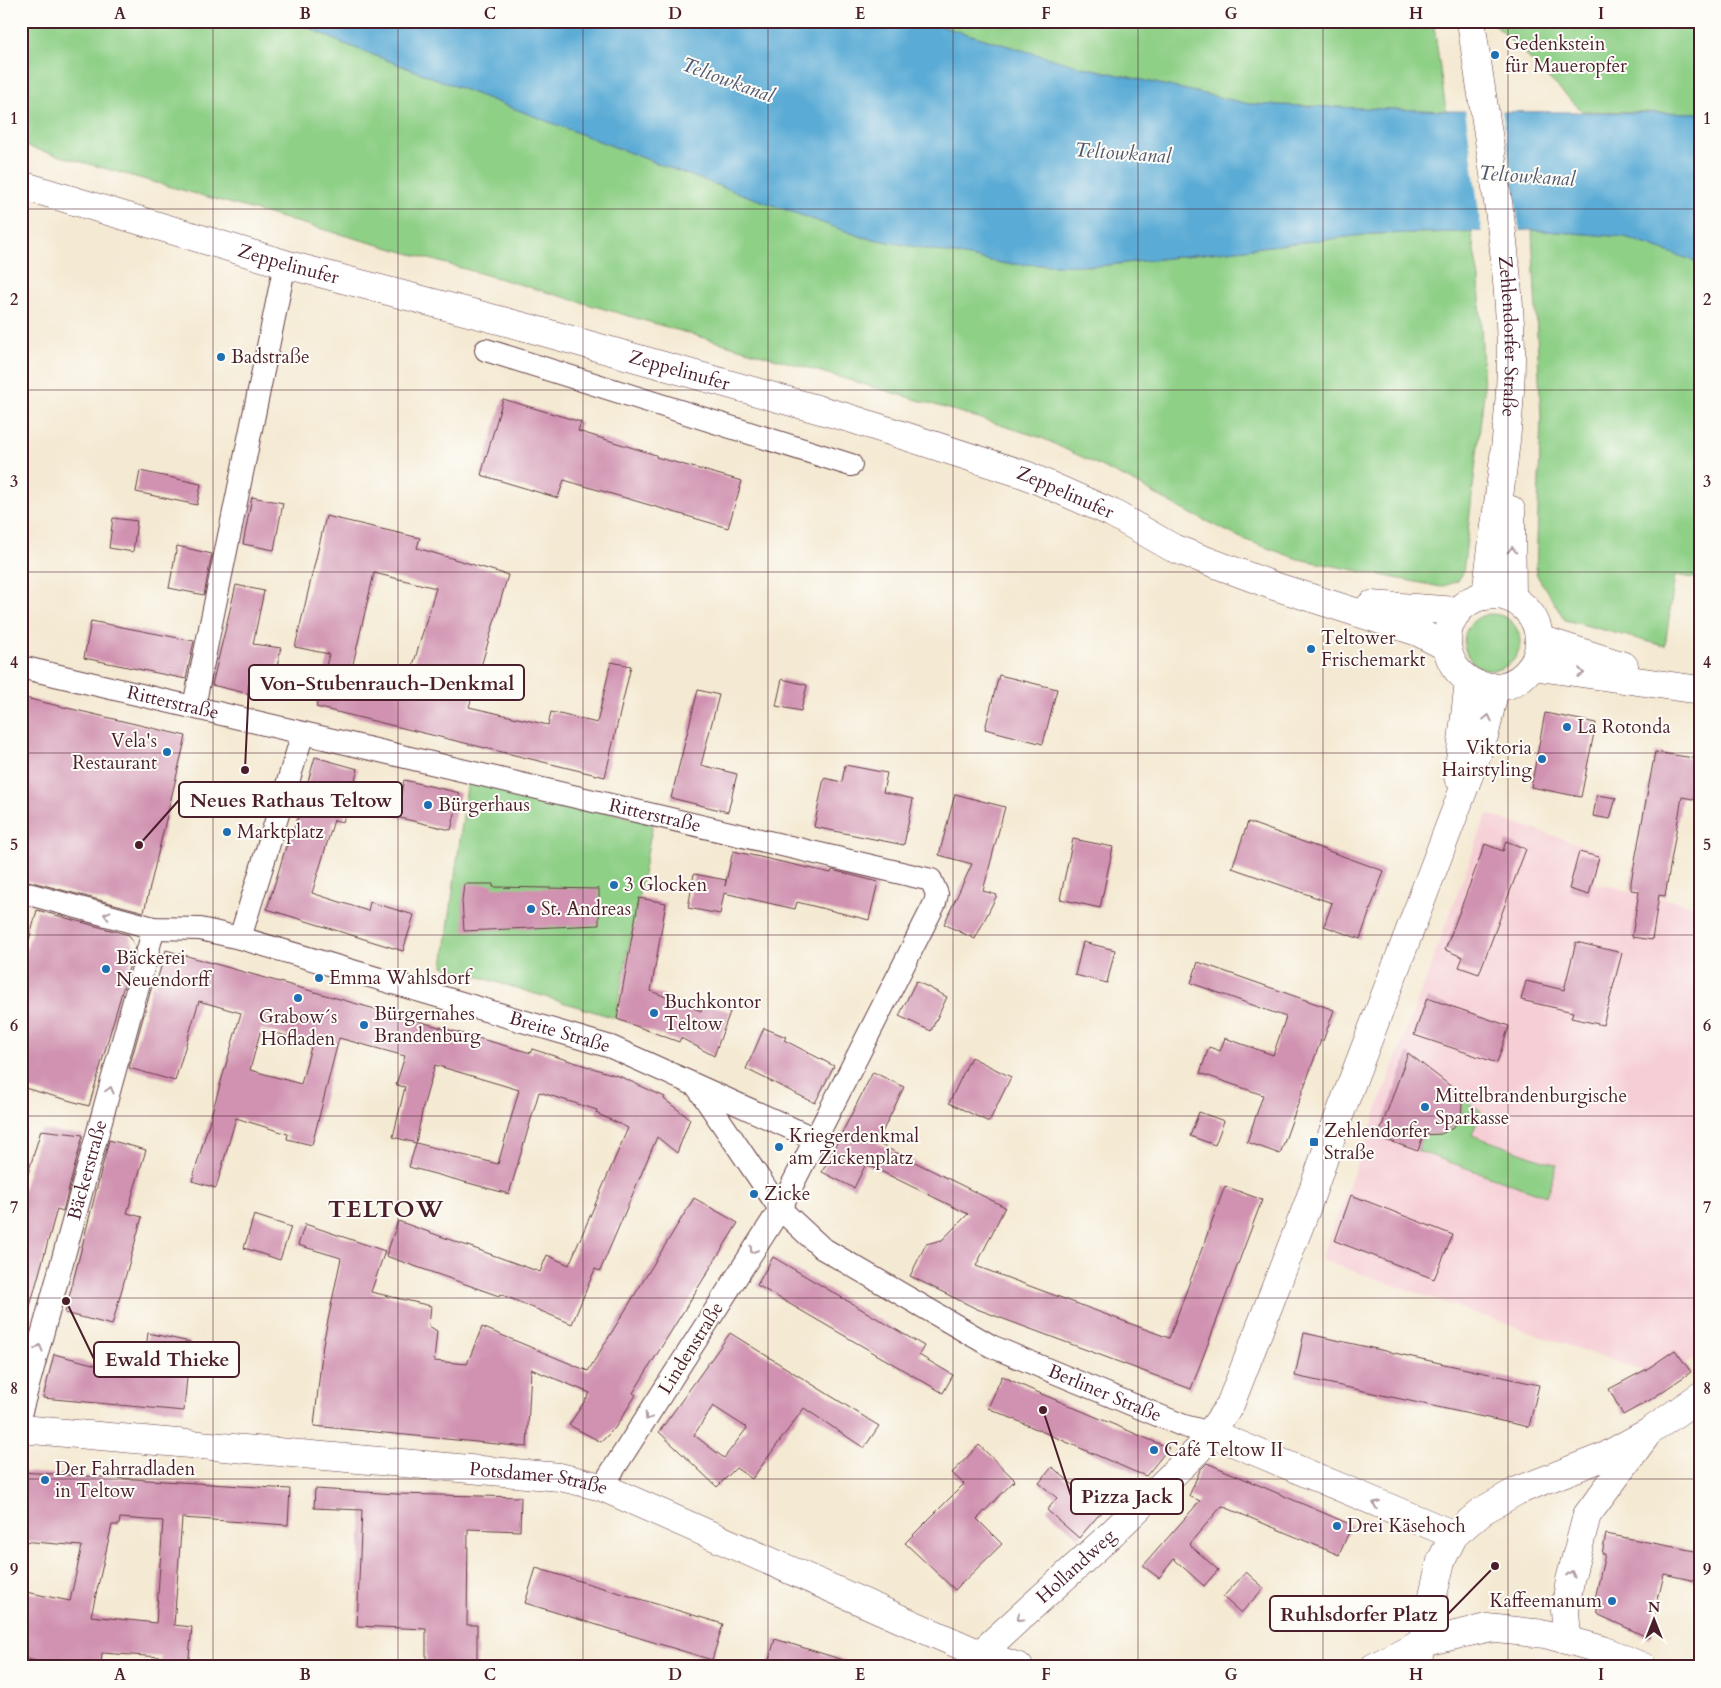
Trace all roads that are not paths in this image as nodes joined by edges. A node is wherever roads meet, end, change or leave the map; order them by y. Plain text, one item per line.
1 (1471, 21) edge
2 (21, 185) edge
3 (285, 264) junction
4 (486, 350) dead end
5 (851, 465) dead end
6 (1499, 597) junction
7 (1320, 600) junction
8 (1458, 611) junction
9 (1540, 639) junction
10 (1447, 647) junction
11 (1532, 666) junction
12 (21, 667) edge
13 (1469, 681) junction
14 (1495, 688) junction
15 (1700, 690) edge
16 (194, 706) junction
17 (303, 733) junction
18 (1454, 813) junction
19 (21, 892) edge
20 (154, 928) junction
21 (240, 938) junction
22 (698, 1088) junction
23 (815, 1139) junction
24 (780, 1209) junction
25 (1700, 1396) edge
26 (21, 1411) edge
27 (21, 1429) edge
28 (1649, 1432) junction
29 (1211, 1433) junction
30 (602, 1487) junction
31 (1454, 1535) junction
32 (1567, 1639) junction
33 (980, 1654) junction
34 (1418, 1655) edge
35 (1019, 1667) edge
36 (1374, 1667) edge
37 (1643, 1667) edge

1 - 6 street, Zehlendorfer Straße
2 - 3 street, Zeppelinufer
3 - 7 street, Zeppelinufer
3 - 16 street
4 - 5 street, Zeppelinufer
6 - 8 street
6 - 9 street
7 - 8 street, Zeppelinufer
7 - 10 street, Zeppelinufer
8 - 10 street
9 - 11 street
9 - 15 street
10 - 13 street
11 - 14 street
11 -> 15 street
12 - 16 street, Ritterstraße
13 - 14 street
13 - 18 street
18 -> 14 street
16 - 17 street, Ritterstraße
17 - 21 street
17 - 23 street, Ritterstraße
18 - 29 street
20 -> 19 street, Breite Straße
20 - 21 street, Breite Straße
26 -> 20 street, Bäckerstraße
21 - 22 street, Breite Straße
22 - 23 street, Breite Straße
22 - 24 street
23 - 24 street, Ritterstraße
24 - 29 street, Berliner Straße
24 -> 30 street, Lindenstraße
25 - 28 street
27 - 30 street, Potsdamer Straße
28 - 31 street
32 -> 28 street
31 -> 29 street, Berliner Straße
29 -> 33 street, Hollandweg
30 - 33 street, Potsdamer Straße
31 - 34 street
32 - 34 street
32 - 37 street
33 - 35 street, Potsdamer Straße
34 - 36 street

